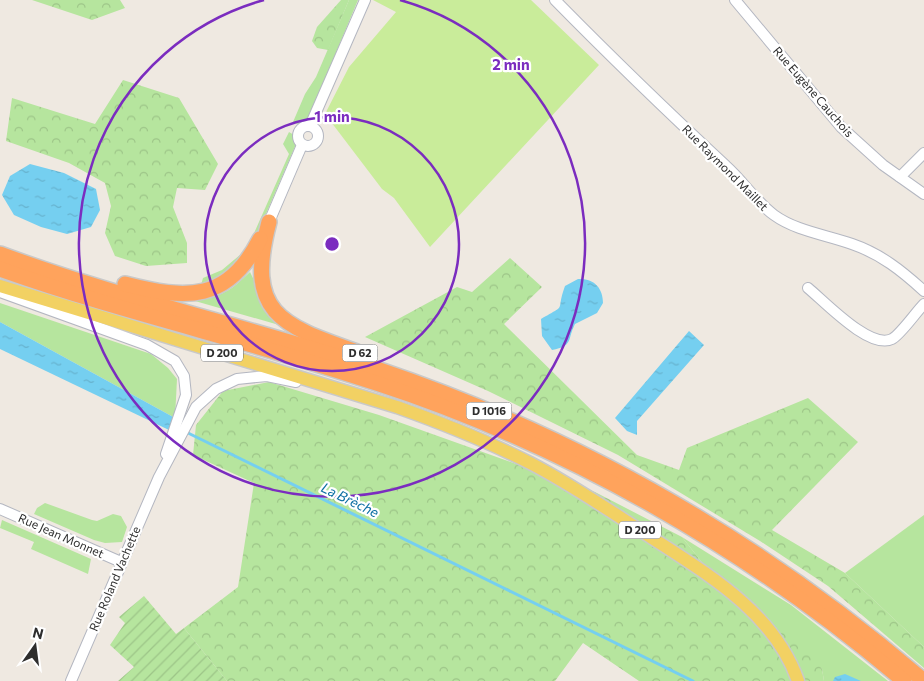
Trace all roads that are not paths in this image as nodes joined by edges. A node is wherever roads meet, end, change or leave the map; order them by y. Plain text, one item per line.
1 (365, 0) edge
2 (554, 0) edge
3 (735, 0) edge
4 (310, 126) junction
5 (302, 145) junction
6 (924, 152) edge
7 (900, 177) junction
8 (924, 194) edge
9 (269, 222) junction
10 (0, 248) edge
11 (0, 254) edge
12 (0, 269) edge
13 (0, 286) edge
14 (808, 288) dead end
15 (924, 291) edge
16 (0, 292) edge
17 (924, 304) edge
18 (184, 417) junction
19 (428, 418) junction
20 (533, 430) junction
21 (0, 510) edge
22 (121, 562) junction
23 (71, 681) edge
24 (798, 681) edge
25 (904, 681) edge
26 (924, 681) edge

1 - 4 street
2 - 15 street, Rue Raymond Maillet
3 - 7 street, Rue Eugène Cauchois
4 - 5 street
4 - 5 street
5 - 9 street, D 62
6 - 7 street
7 - 8 street, Rue Eugène Cauchois
9 - 10 highway, D 62
9 - 20 highway, D 62
11 - 20 highway, D 1016
12 - 25 highway, D 1016
13 - 19 main road, D 200
14 - 17 street
16 - 18 street
18 - 19 street
18 - 22 street, Rue Roland Vachette
19 - 24 main road, D 200
20 - 26 highway, D 1016
21 - 22 street, Rue Jean Monnet
22 - 23 street, Rue Roland Vachette

